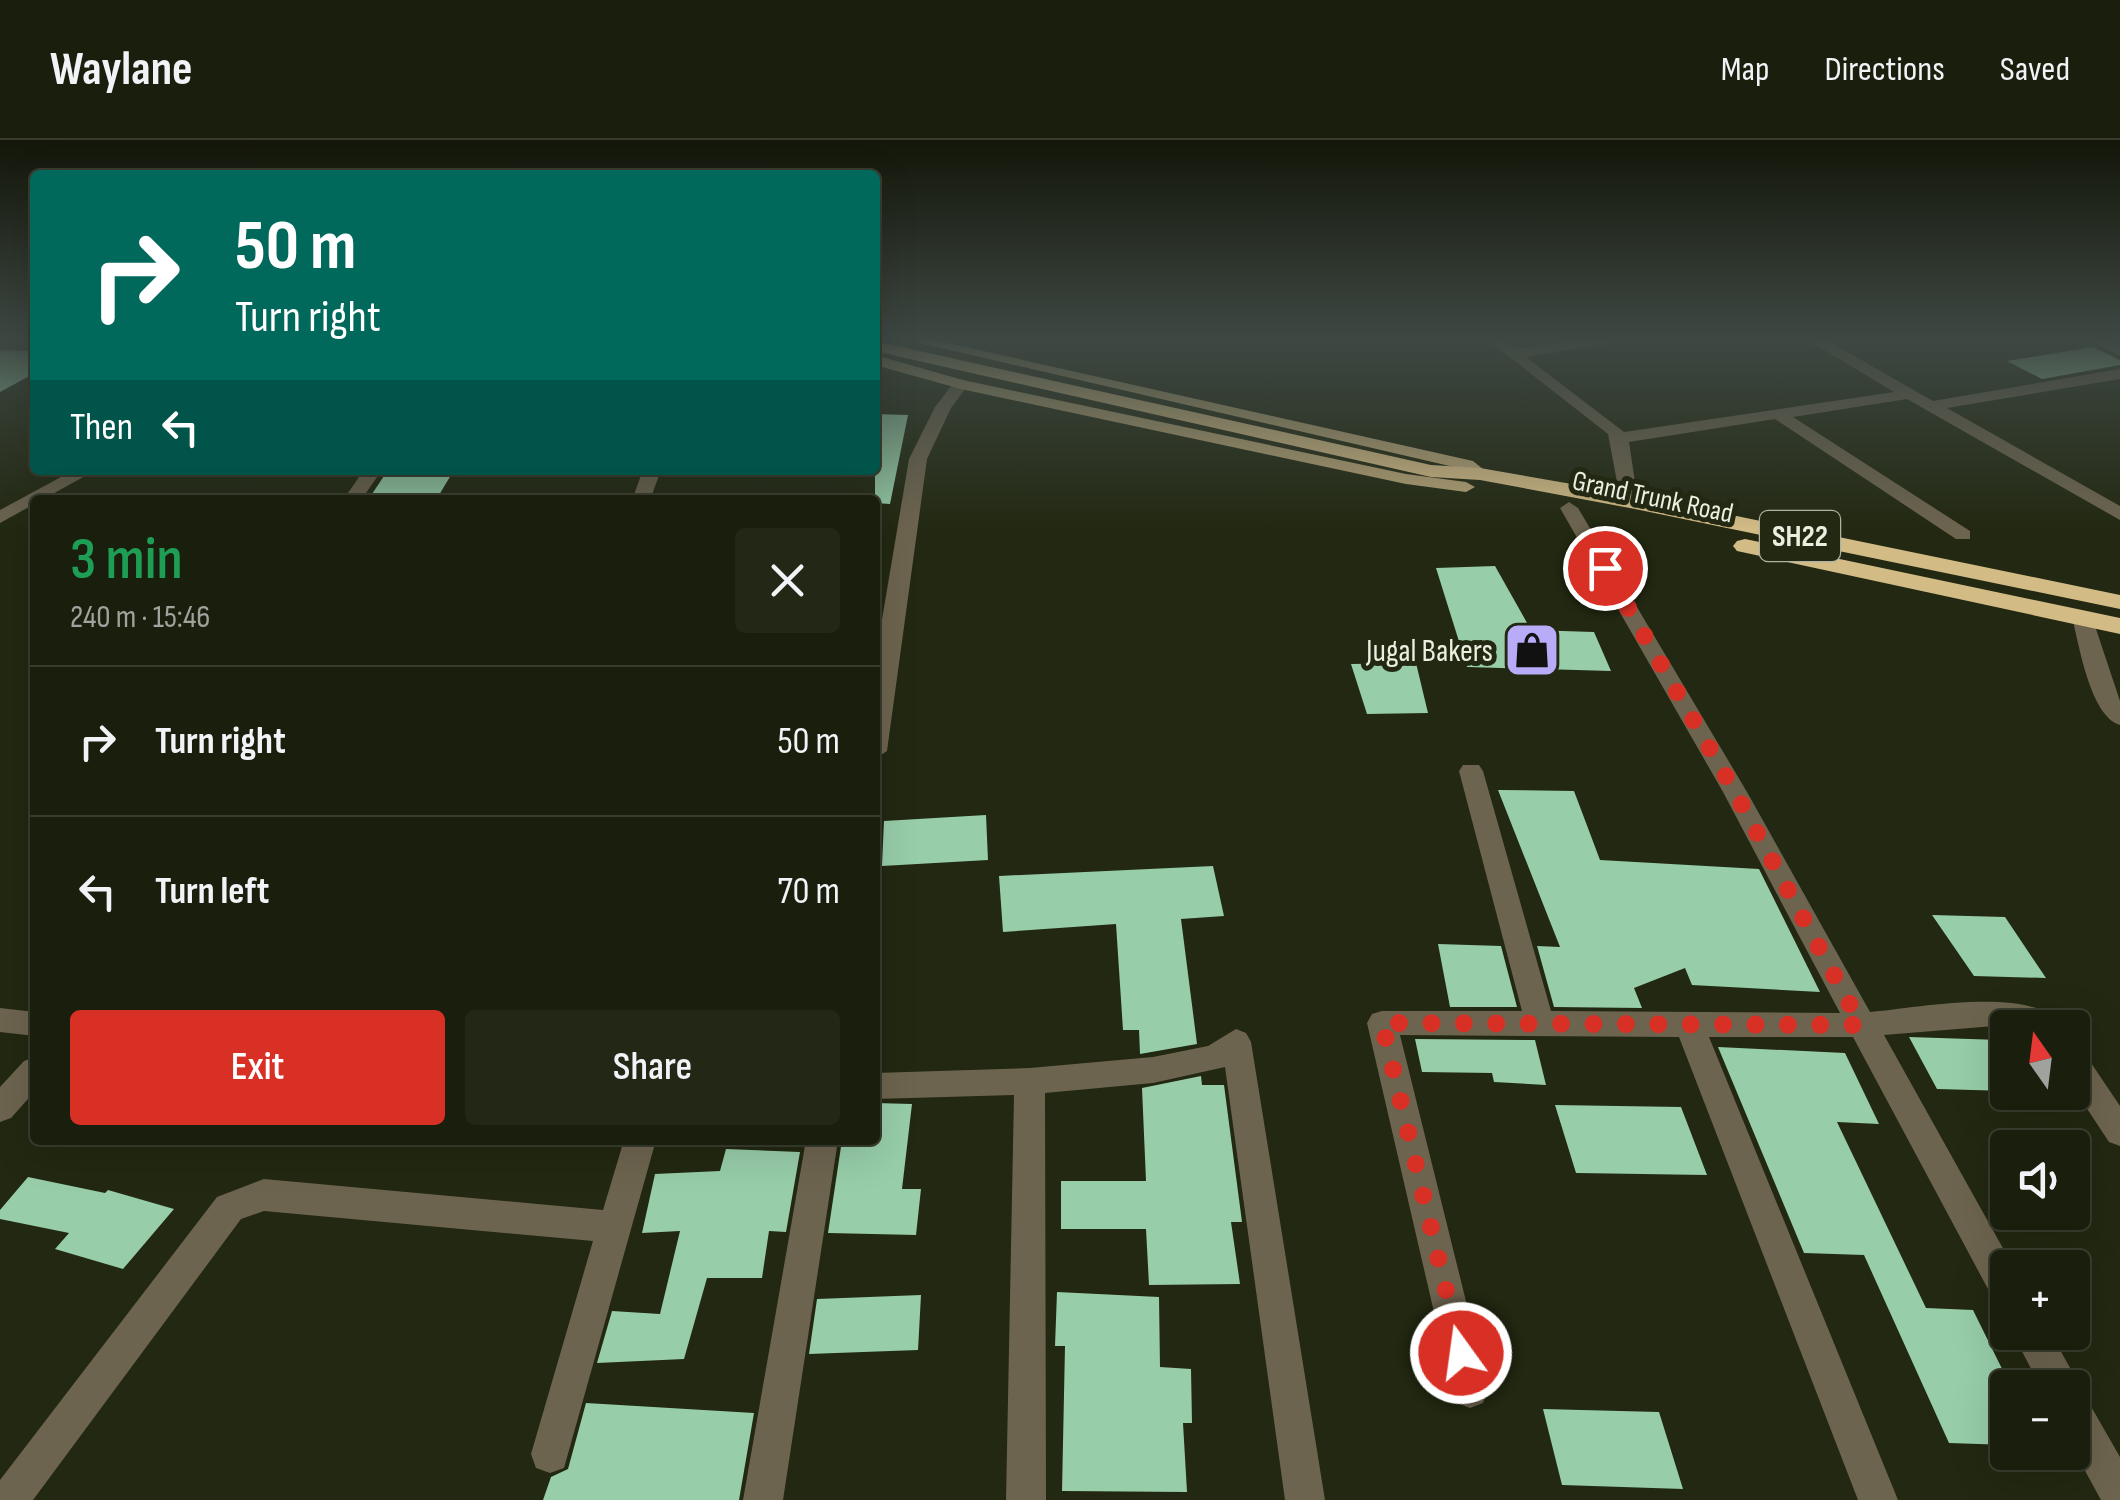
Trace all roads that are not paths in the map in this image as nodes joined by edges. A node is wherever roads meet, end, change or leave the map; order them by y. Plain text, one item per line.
1 (945, 403) edge
2 (1052, 403) edge
3 (1131, 403) edge
4 (1196, 403) edge
5 (1579, 403) edge
6 (1848, 403) edge
7 (1927, 403) edge
8 (1946, 403) edge
9 (1931, 406) junction
10 (1778, 414) junction
11 (1620, 438) junction
12 (78, 475) edge
13 (1473, 481) junction
14 (41, 495) edge
15 (30, 501) edge
16 (1635, 502) junction
17 (2110, 502) edge
18 (1569, 508) junction
19 (2120, 514) edge
20 (0, 517) edge
21 (1963, 535) dead end
22 (2120, 602) edge
23 (2082, 617) junction
24 (2120, 626) edge
25 (880, 716) edge
26 (2120, 717) edge
27 (1471, 771) dead end
28 (1990, 1014) edge
29 (0, 1020) edge
30 (30, 1023) edge
31 (1540, 1024) junction
32 (1861, 1025) junction
33 (1690, 1026) junction
34 (30, 1075) edge
35 (1030, 1081) junction
36 (880, 1086) edge
37 (2090, 1087) edge
38 (0, 1108) edge
39 (2120, 1132) edge
40 (639, 1145) edge
41 (821, 1145) edge
42 (614, 1227) junction
43 (1990, 1259) edge
44 (1470, 1390) dead end
45 (2090, 1441) edge
46 (550, 1454) dead end
47 (2120, 1494) edge
48 (9, 1500) edge
49 (763, 1500) edge
50 (1026, 1500) edge
51 (1306, 1500) edge
52 (1878, 1500) edge

1 - 25 street
2 - 13 main road
3 - 13 highway
4 - 13 main road
5 - 11 street
6 - 10 street
7 - 9 street
8 - 9 street
9 - 17 street
10 - 11 street
10 - 21 street
11 - 16 street
12 - 14 street
13 - 16 highway, Grand Trunk Road / SH22
13 - 18 highway, Grand Trunk Road
15 - 20 street
16 - 22 highway, Grand Trunk Road / SH22
17 - 19 street
18 - 23 highway, Grand Trunk Road
18 - 32 street
23 - 24 highway, Grand Trunk Road
23 - 26 street
27 - 31 street
28 - 32 street
29 - 30 street
31 - 33 street
31 - 44 street
32 - 33 street
32 - 43 street
33 - 52 street
34 - 38 street
35 - 36 street
35 - 50 street
35 - 51 street
37 - 39 street
40 - 42 street
41 - 49 street
42 - 46 street
42 - 48 street
45 - 47 street

